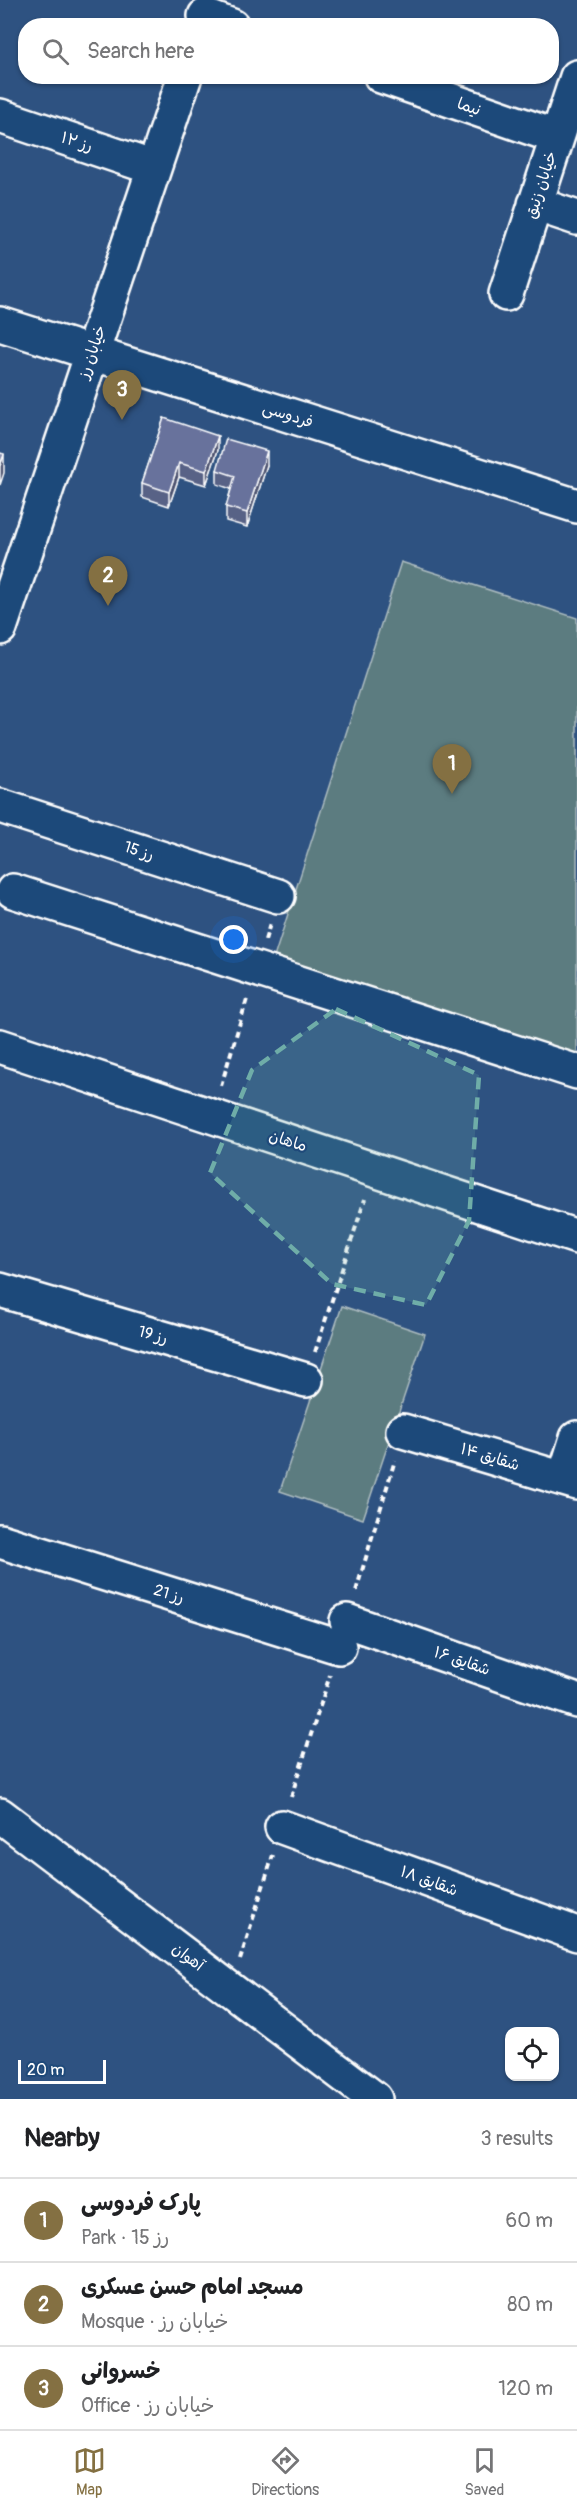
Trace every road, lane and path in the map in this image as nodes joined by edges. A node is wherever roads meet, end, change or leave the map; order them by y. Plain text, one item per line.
1 (577, 77) edge
2 (182, 84) edge
3 (404, 84) edge
4 (0, 116) edge
5 (557, 137) junction
6 (154, 168) junction
7 (535, 204) junction
8 (577, 218) edge
9 (506, 294) dead end
10 (0, 324) edge
11 (92, 353) junction
12 (577, 506) edge
13 (12, 550) edge
14 (0, 628) edge
15 (0, 806) edge
16 (13, 891) dead end
17 (278, 896) joint
18 (256, 969) junction
19 (0, 1046) edge
20 (577, 1072) edge
21 (212, 1116) junction
22 (375, 1170) junction
23 (577, 1237) edge
24 (0, 1290) edge
25 (306, 1380) joint
26 (403, 1431) joint
27 (577, 1438) edge
28 (571, 1481) edge
29 (0, 1541) edge
30 (343, 1634) junction
31 (577, 1701) edge
32 (0, 1815) edge
33 (282, 1827) junction
34 (577, 1934) edge
35 (231, 1989) junction
36 (375, 2099) edge

1 - 5 street, خیابان زنبق
2 - 6 street, خیابان رز
3 - 5 street, نیما
4 - 6 street, رز ۱۲
5 - 7 street, خیابان زنبق
6 - 11 street, خیابان رز
7 - 8 street
7 - 9 street, خیابان زنبق
10 - 11 street, فردوسی
11 - 12 street, فردوسی
11 - 13 street, خیابان رز
13 - 14 street, خیابان رز
15 - 17 street, رز 15
16 - 18 street
17 - 18 path
18 - 20 street
18 - 21 path
19 - 21 street, ماهان
21 - 22 street, ماهان
22 - 23 street, ماهان
22 - 25 path
24 - 25 street, رز 19
26 - 28 street, شقایق ۱۴
26 - 30 path
27 - 28 street
29 - 30 street, رز 21
30 - 31 street, شقایق ۱۶
30 - 33 path
32 - 35 street, آهوان
33 - 34 street, شقایق ۱۸
33 - 35 path
35 - 36 street, آهوان

